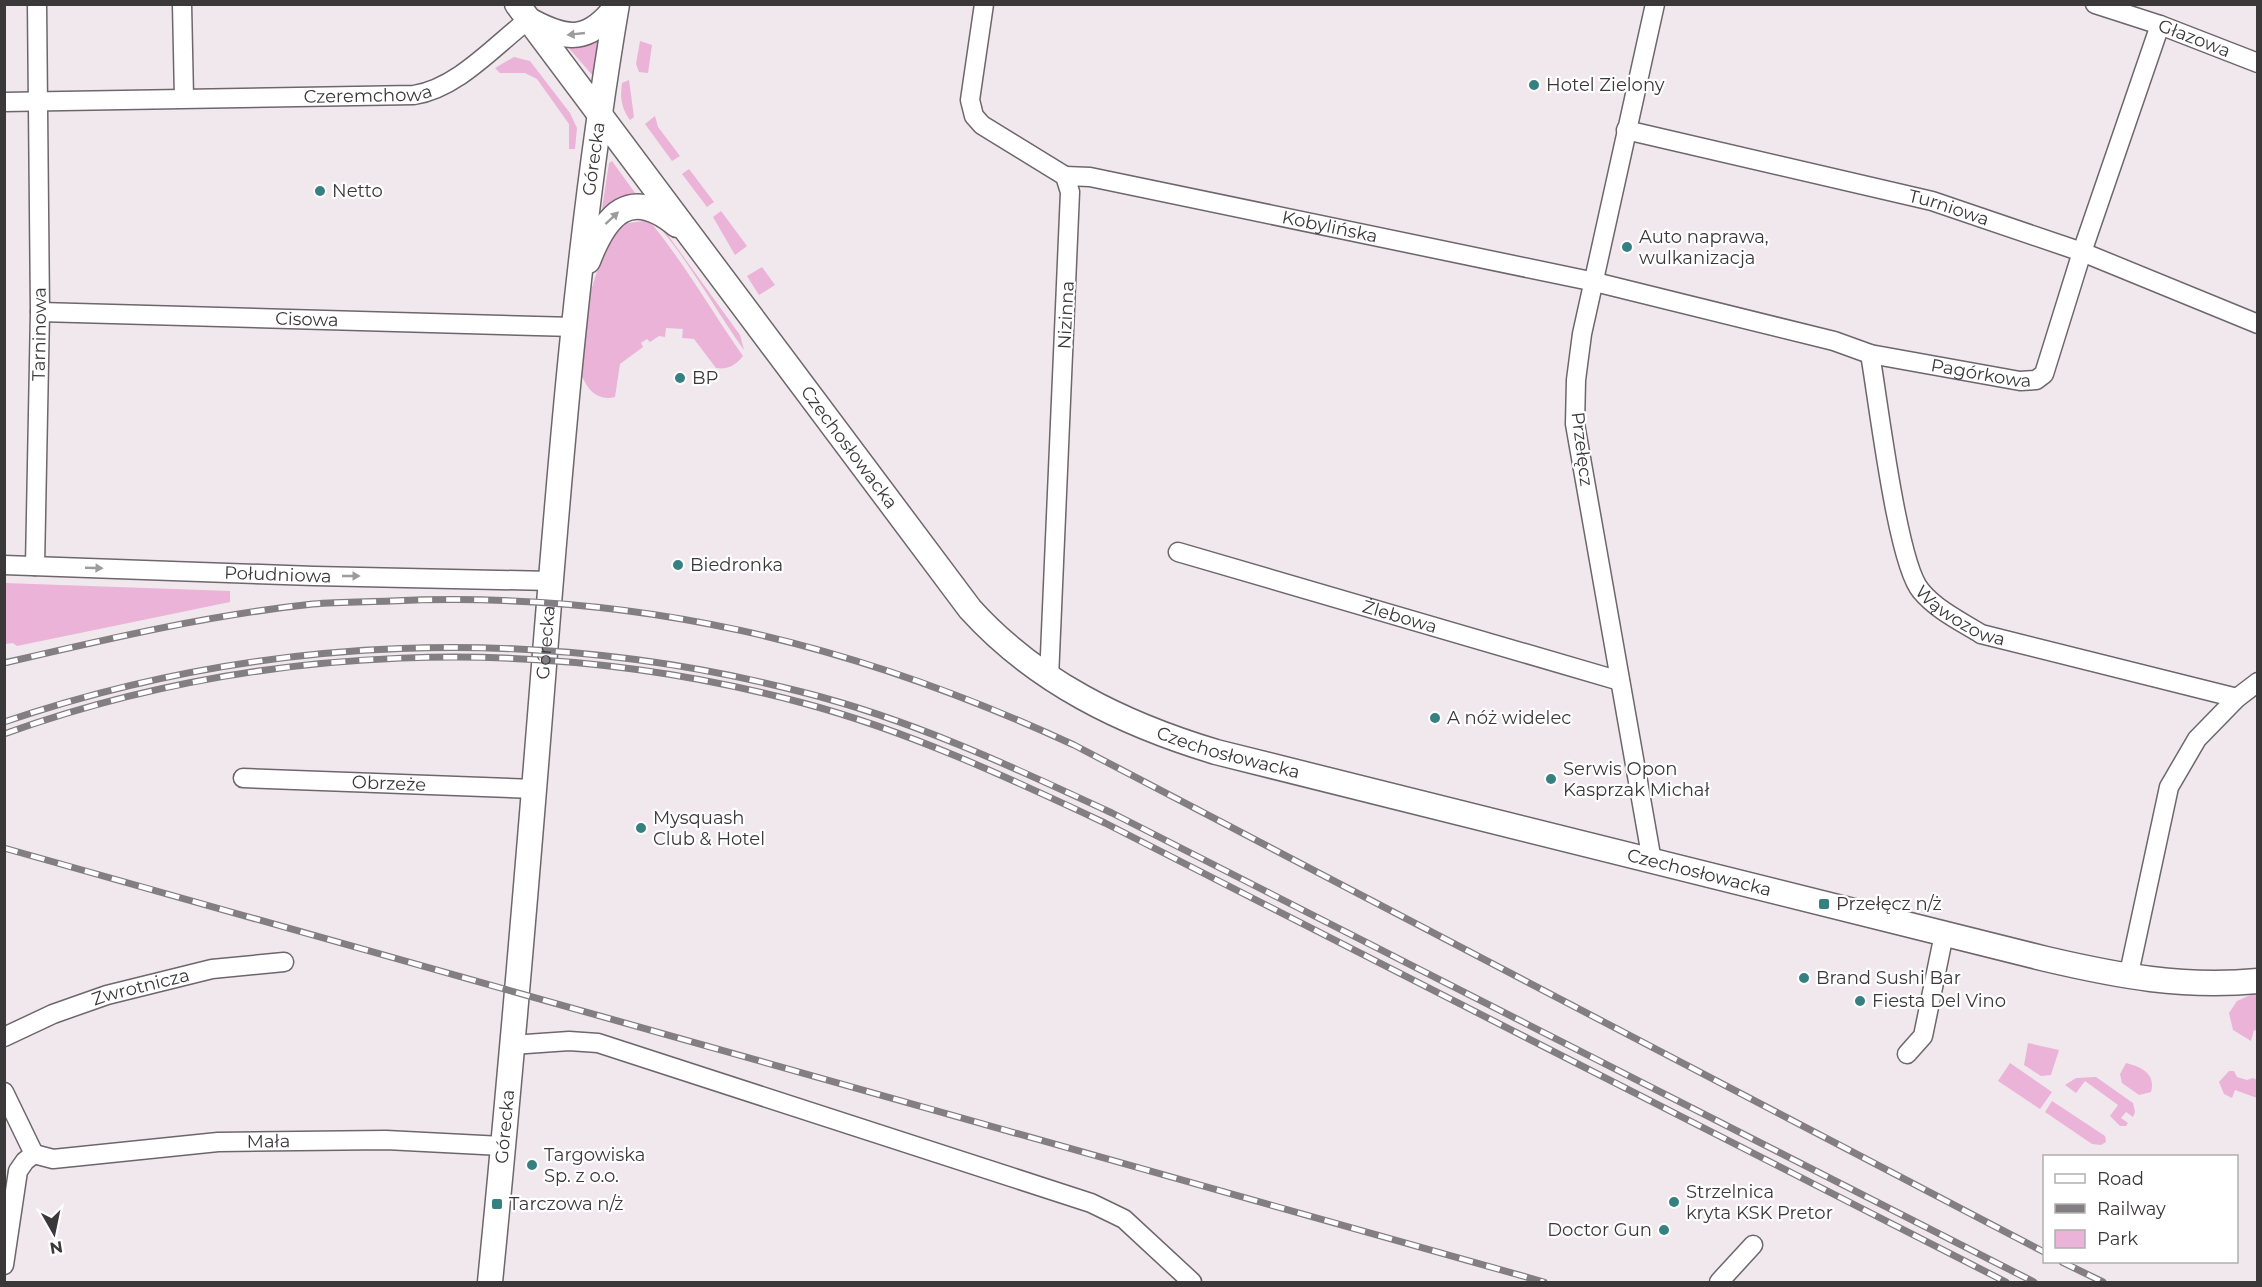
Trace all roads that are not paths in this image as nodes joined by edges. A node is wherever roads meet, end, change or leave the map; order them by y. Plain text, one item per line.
1 (37, 4) edge
2 (182, 4) edge
3 (984, 4) edge
4 (1655, 4) edge
5 (2095, 4) edge
6 (617, 6) edge
7 (522, 12) edge
8 (2160, 25) junction
9 (2258, 63) edge
10 (184, 98) junction
11 (39, 101) junction
12 (4, 102) edge
13 (599, 113) junction
14 (1626, 130) junction
15 (1065, 176) junction
16 (696, 242) junction
17 (2082, 252) junction
18 (1595, 282) junction
19 (577, 288) junction
20 (40, 312) junction
21 (2258, 324) edge
22 (574, 327) junction
23 (1870, 354) junction
24 (1178, 552) dead end
25 (4, 564) edge
26 (35, 566) junction
27 (551, 581) junction
28 (1049, 678) junction
29 (1620, 681) junction
30 (2258, 682) edge
31 (2237, 698) junction
32 (243, 778) dead end
33 (534, 789) junction
34 (1652, 861) junction
35 (1944, 934) junction
36 (284, 962) dead end
37 (2128, 978) junction
38 (2258, 981) edge
39 (4, 1037) edge
40 (512, 1045) junction
41 (1907, 1054) dead end
42 (4, 1092) edge
43 (502, 1146) junction
44 (34, 1154) junction
45 (1753, 1245) dead end
46 (4, 1265) edge
47 (490, 1282) edge
48 (1192, 1282) edge
49 (1719, 1282) edge

1 - 11 street, Tarninowa
2 - 10 street
3 - 15 street
4 - 14 street, Przełęcz
5 - 8 street, Głazowa
6 -> 7 street
6 - 13 street, Górecka
7 - 10 street, Czeremchowa
7 - 13 street, Czechosłowacka
8 - 9 street, Głazowa
8 - 17 street, Pagórkowa
10 - 11 street, Czeremchowa
11 - 12 street, Czeremchowa
11 - 20 street, Tarninowa
13 - 16 street, Czechosłowacka
13 - 19 street, Górecka
14 - 17 street, Turniowa
14 - 18 street, Przełęcz
15 - 18 street, Kobylińska
15 - 28 street, Nizinna
19 -> 16 street
16 - 28 street, Czechosłowacka
17 - 21 street, Turniowa
17 - 23 street, Pagórkowa
18 - 23 street, Pagórkowa
18 - 29 street, Przełęcz
19 - 22 street, Górecka
20 - 22 street, Cisowa
20 - 26 street, Tarninowa
22 - 27 street, Górecka
23 - 31 street, Wąwozowa
24 - 29 street, Żlebowa
25 - 26 street, Południowa
26 -> 27 street, Południowa
27 - 33 street, Górecka
28 - 34 street, Czechosłowacka
29 - 34 street, Przełęcz
30 - 31 street
31 - 37 street
32 - 33 street, Obrzeże
33 - 40 street, Górecka
34 - 35 street, Czechosłowacka
35 - 37 street, Czechosłowacka
35 - 41 street
36 - 39 street, Zwrotnicza
37 - 38 street, Czechosłowacka
40 - 43 street, Górecka
40 - 48 street
42 - 44 street
43 - 44 street, Mała
43 - 47 street, Górecka
44 - 46 street
45 - 49 street

